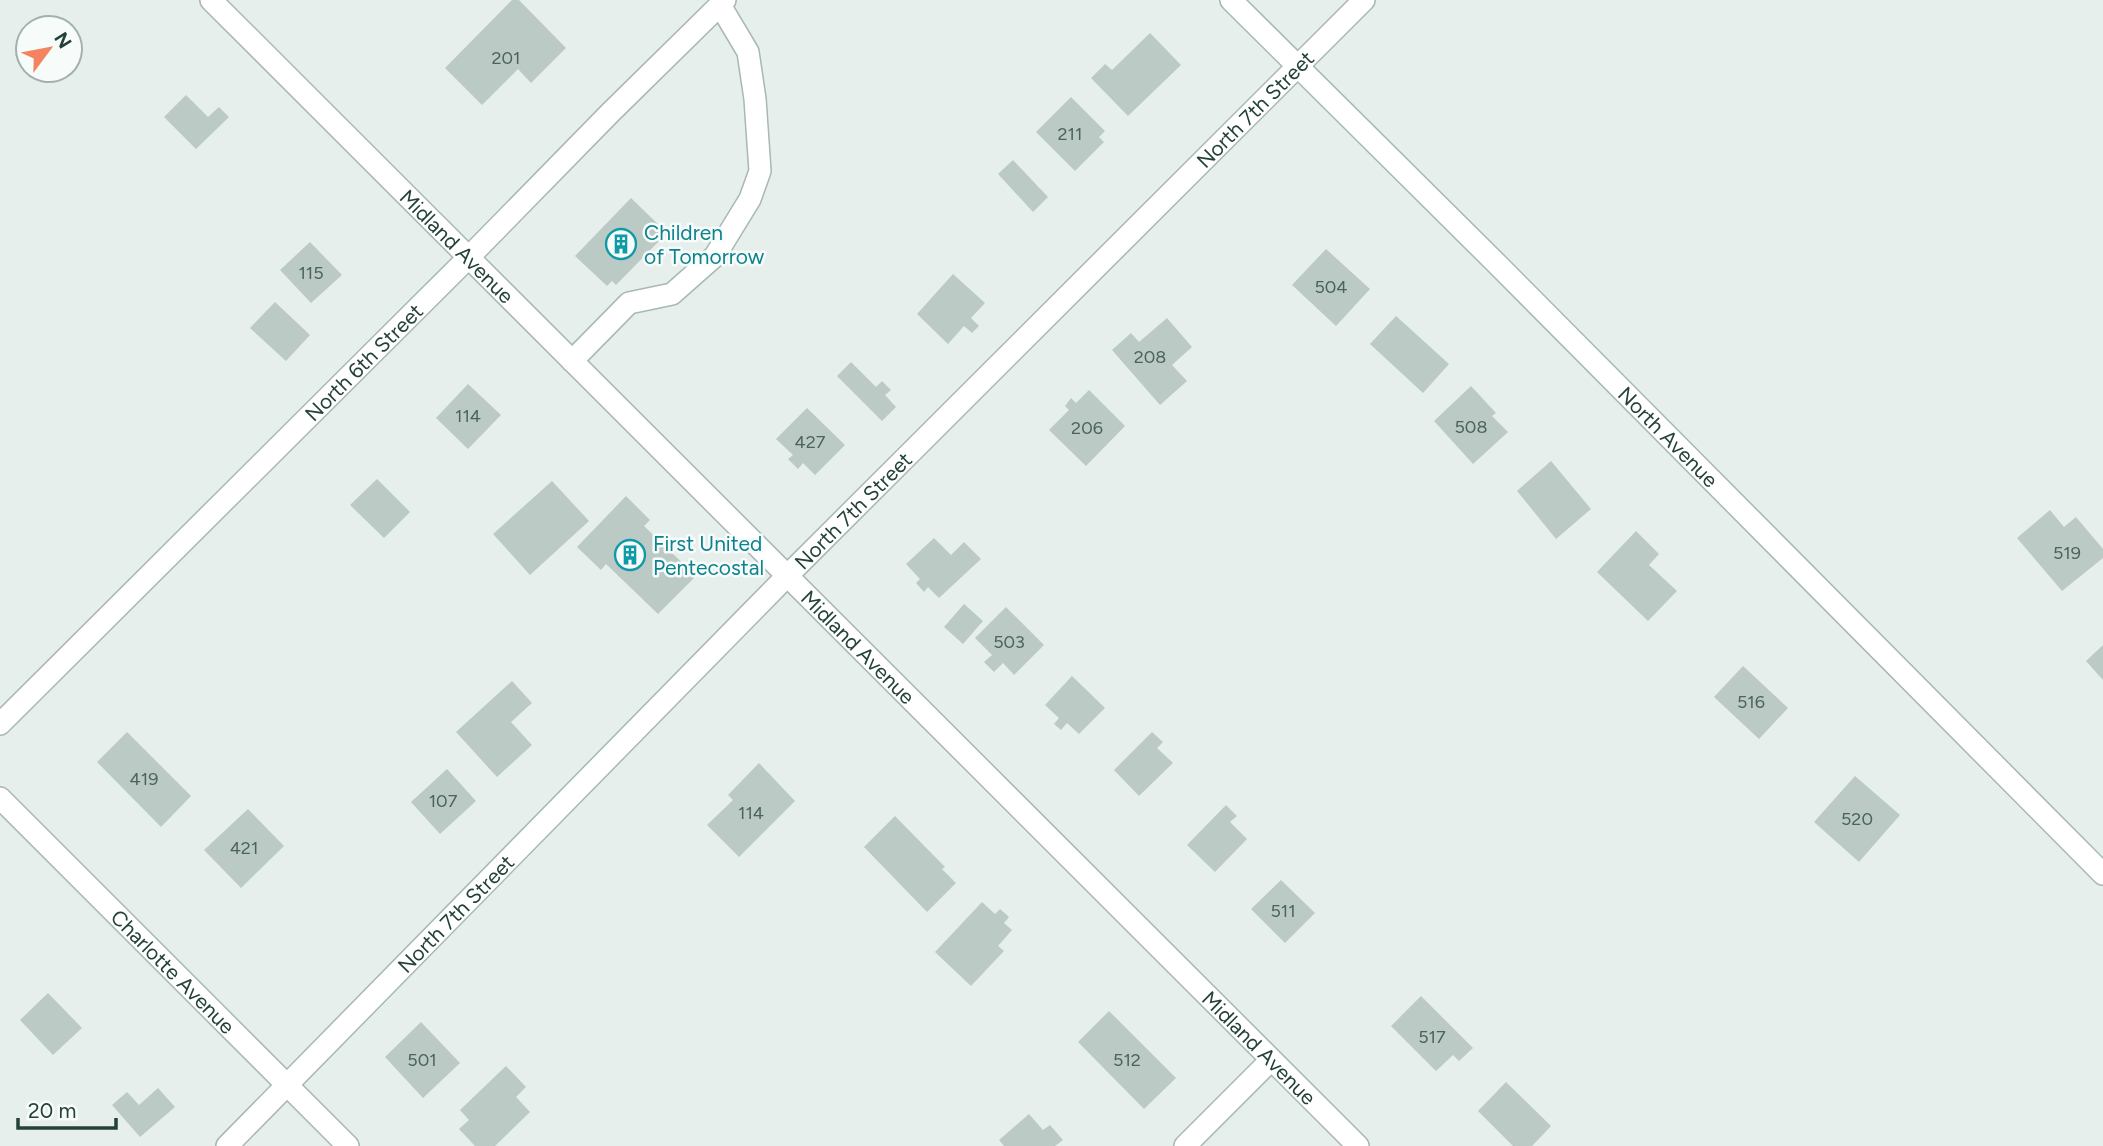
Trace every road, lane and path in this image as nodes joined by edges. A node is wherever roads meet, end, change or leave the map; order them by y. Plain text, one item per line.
1 (211, 0) edge
2 (1231, 0) edge
3 (1364, 0) edge
4 (723, 3) edge
5 (1297, 66) junction
6 (469, 257) junction
7 (572, 361) junction
8 (788, 576) junction
9 (0, 724) edge
10 (0, 797) edge
11 (2103, 874) edge
12 (1271, 1060) junction
13 (287, 1085) junction
14 (227, 1146) edge
15 (348, 1146) edge
16 (1185, 1146) edge
17 (1359, 1146) edge

1 - 6 street, Midland Avenue
2 - 5 street, North Avenue
3 - 5 street, North 7th Street
4 - 6 street, North 6th Street
4 - 7 street
5 - 8 street, North 7th Street
5 - 11 street, North Avenue
6 - 7 street, Midland Avenue
6 - 9 street, North 6th Street
7 - 8 street, Midland Avenue
8 - 12 street, Midland Avenue
8 - 13 street, North 7th Street
10 - 13 street, Charlotte Avenue
12 - 16 street
12 - 17 street, Midland Avenue
13 - 14 street, North 7th Street
13 - 15 street, Charlotte Avenue

